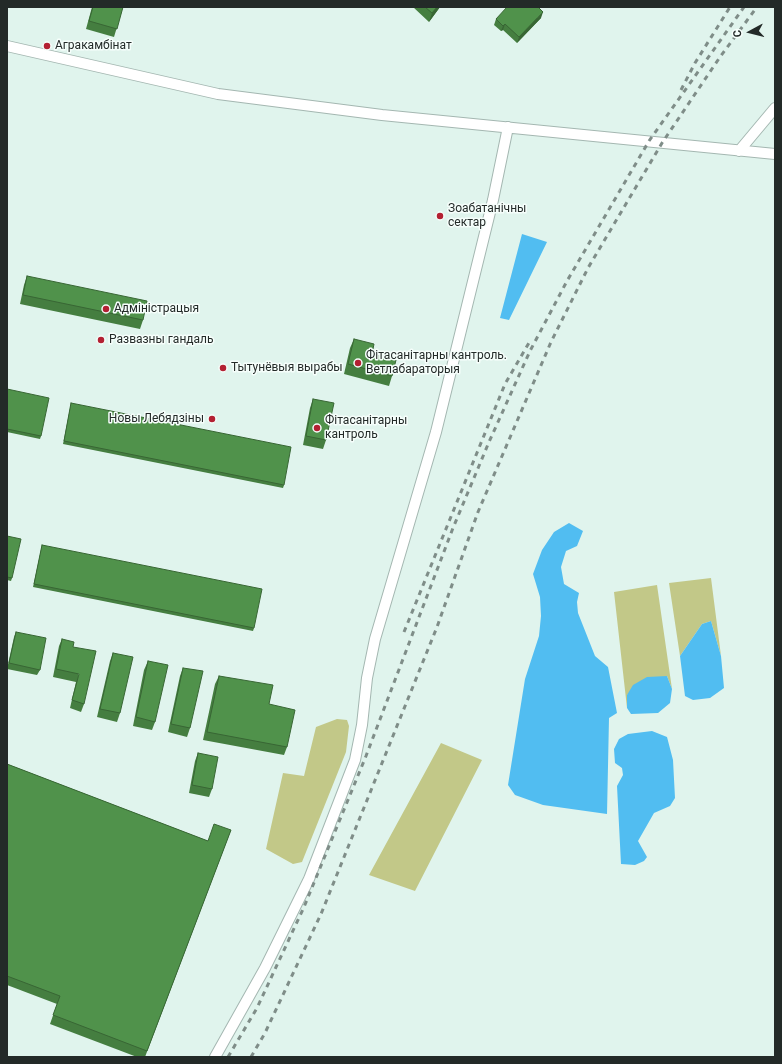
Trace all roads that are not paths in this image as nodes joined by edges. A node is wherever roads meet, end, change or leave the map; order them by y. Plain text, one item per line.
1 (7, 46) edge
2 (775, 108) edge
3 (508, 127) junction
4 (739, 151) junction
5 (775, 154) edge
6 (215, 1057) edge

1 - 3 street
2 - 4 street
3 - 4 street
3 - 6 street
4 - 5 street

